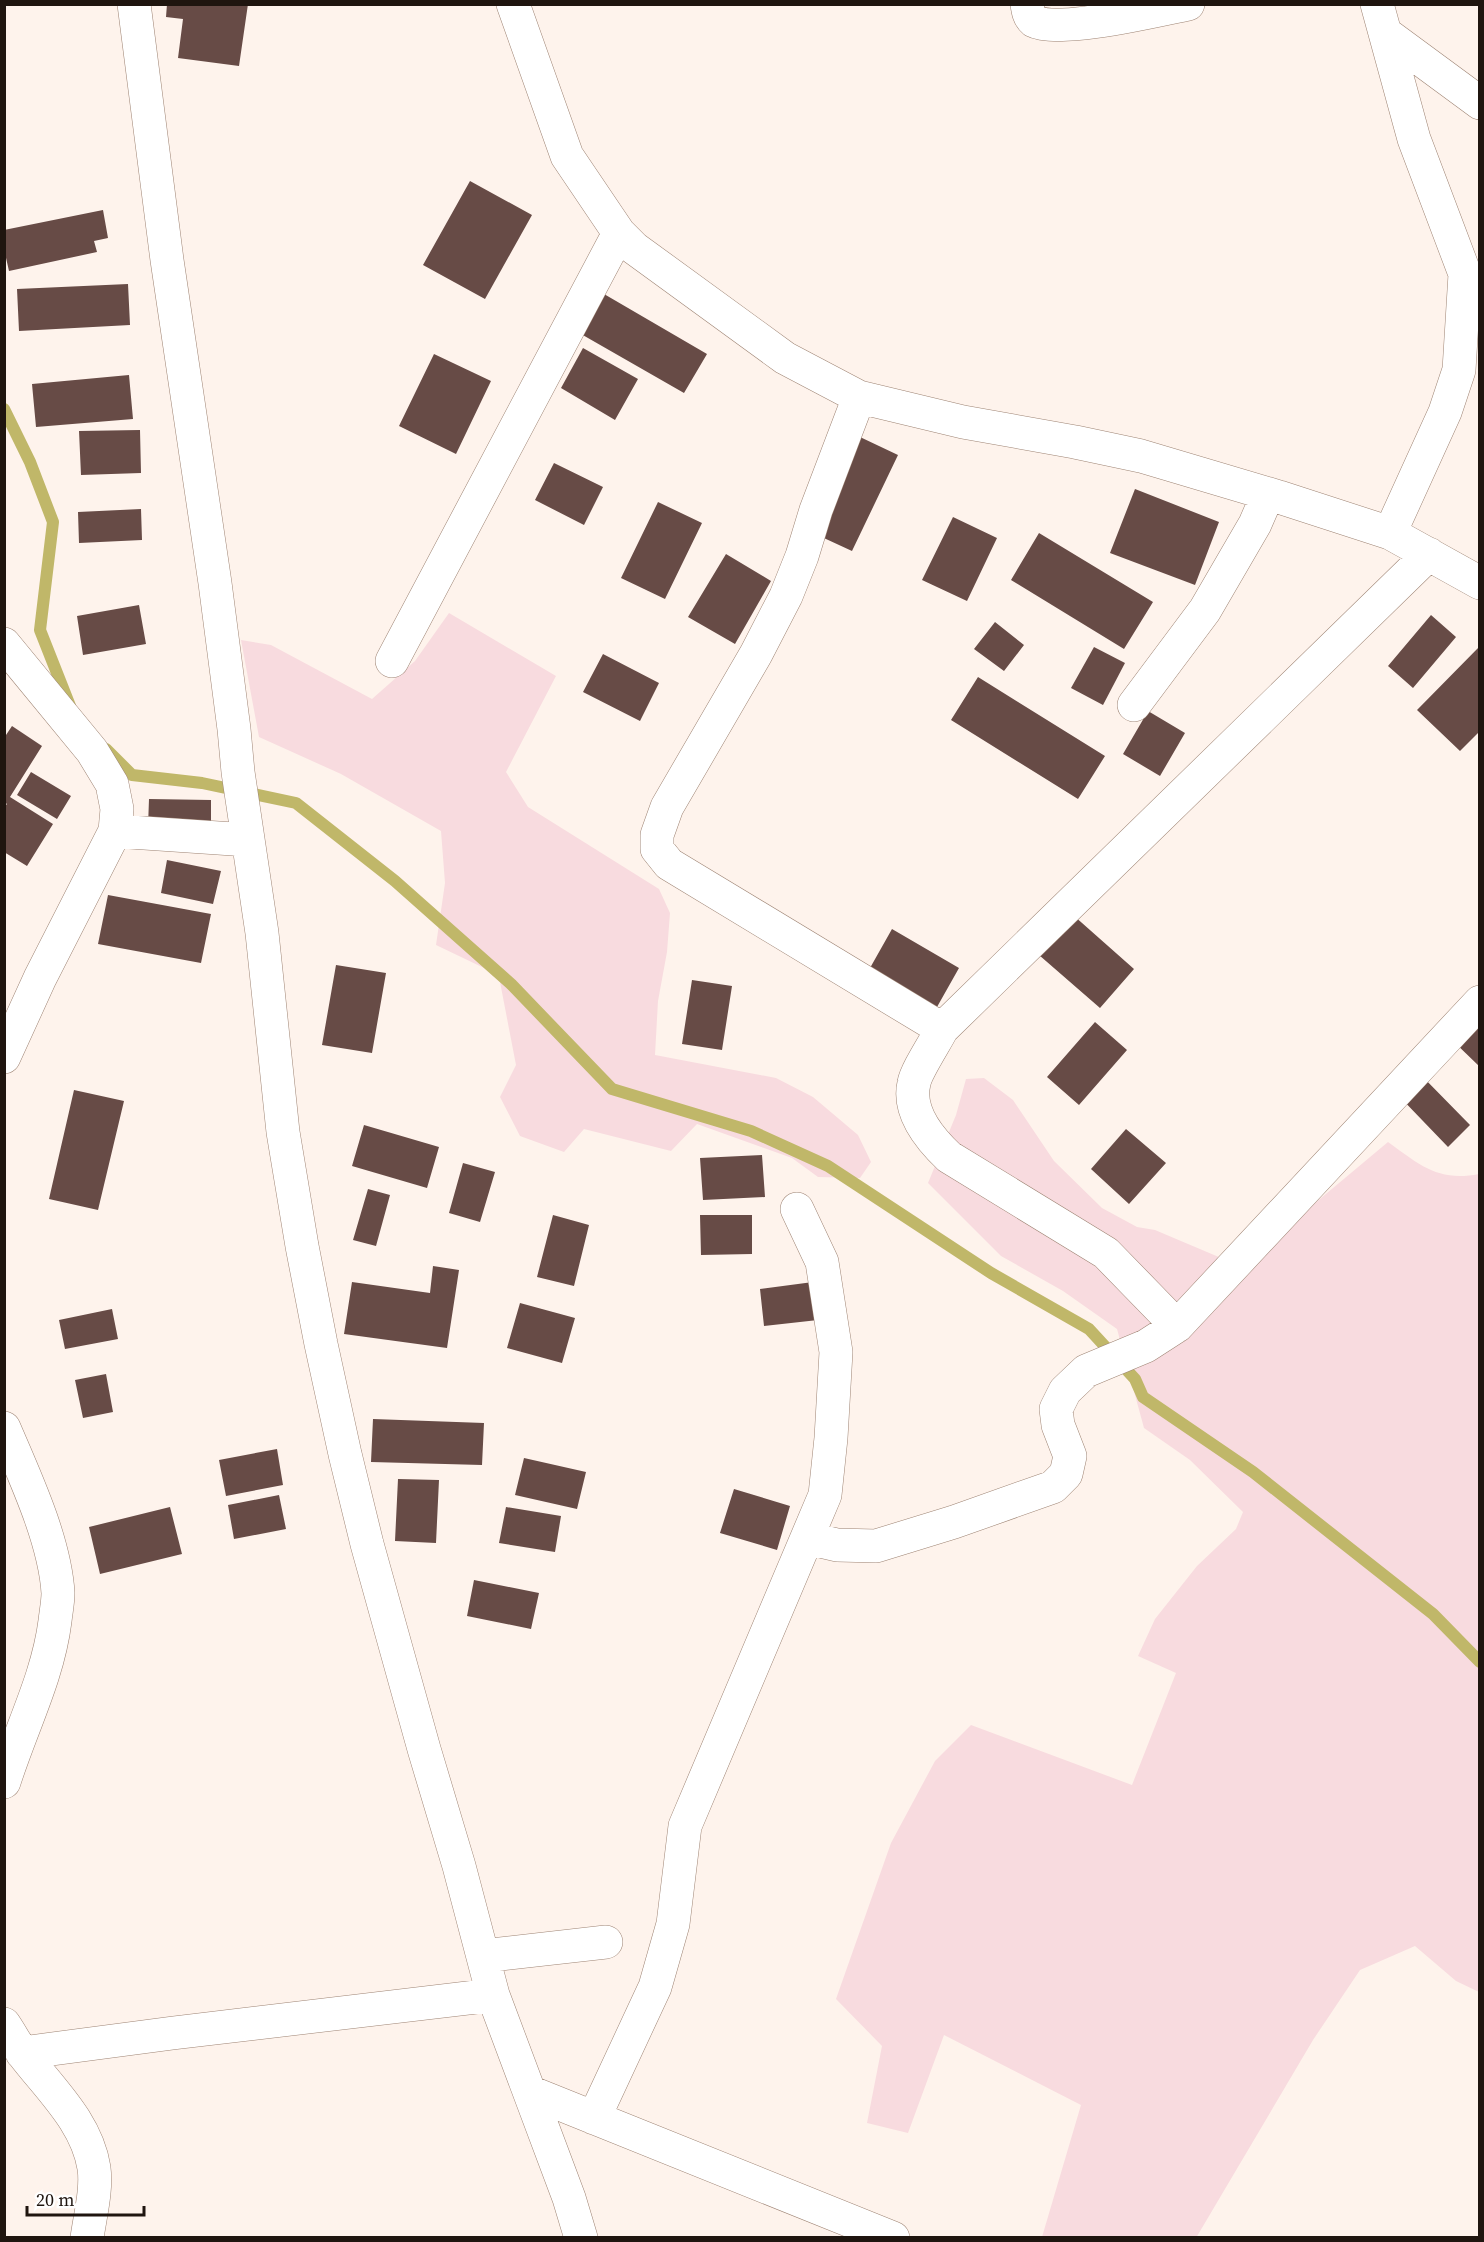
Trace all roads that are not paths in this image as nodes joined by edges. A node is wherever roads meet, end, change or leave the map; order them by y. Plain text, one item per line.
1 (134, 4) edge
2 (513, 4) edge
3 (1027, 4) edge
4 (1188, 4) edge
5 (1381, 19) edge
6 (1479, 104) edge
7 (619, 233) junction
8 (859, 397) junction
9 (1269, 494) junction
10 (1390, 533) junction
11 (1429, 554) junction
12 (1479, 583) edge
13 (9, 661) edge
14 (392, 661) dead end
15 (1134, 705) dead end
16 (246, 829) junction
17 (115, 831) junction
18 (1479, 1002) edge
19 (942, 1029) junction
20 (4, 1057) edge
21 (797, 1209) dead end
22 (1177, 1326) junction
23 (4, 1428) edge
24 (14, 1474) edge
25 (807, 1538) junction
26 (4, 1782) edge
27 (606, 1942) dead end
28 (483, 1956) junction
29 (493, 1995) junction
30 (4, 2024) edge
31 (22, 2053) junction
32 (530, 2092) junction
33 (594, 2118) junction
34 (87, 2238) edge
35 (581, 2238) edge
36 (893, 2238) edge

1 - 16 street
2 - 7 street
3 - 4 street
5 - 6 street
5 - 10 street
7 - 8 street
7 - 14 street
8 - 9 street
8 - 19 street
9 - 10 street
9 - 15 street
10 - 11 street
11 - 12 street
11 - 19 street
13 - 17 street
16 - 17 street
16 - 28 street
17 - 20 street
18 - 22 street
19 - 22 street
21 - 25 street
22 - 25 street
23 - 24 street
24 - 26 street
25 - 33 street
27 - 28 street
28 - 29 street
29 - 31 street
29 - 32 street
30 - 31 street
31 - 34 street
32 - 33 street
32 - 35 street
33 - 36 street

